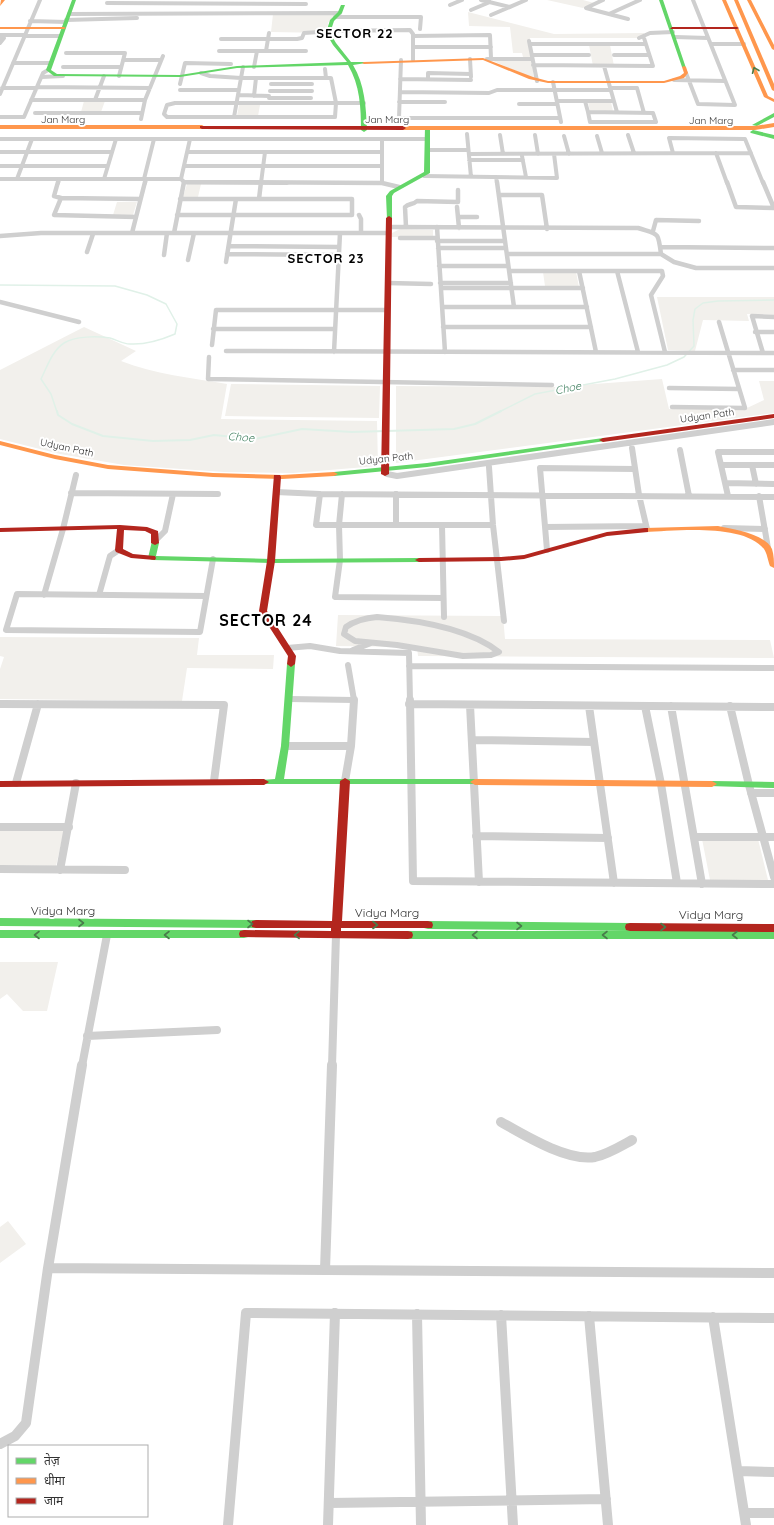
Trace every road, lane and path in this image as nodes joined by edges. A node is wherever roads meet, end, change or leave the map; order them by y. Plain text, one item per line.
1 (3, 0) edge
2 (40, 0) edge
3 (74, 0) edge
4 (462, 0) edge
5 (481, 0) edge
6 (494, 0) edge
7 (526, 0) edge
8 (603, 0) edge
9 (640, 0) edge
10 (661, 0) edge
11 (693, 0) edge
12 (724, 0) edge
13 (736, 0) edge
14 (741, 0) edge
15 (749, 0) edge
16 (592, 1) dead end
17 (108, 2) edge
18 (130, 2) edge
19 (208, 2) edge
20 (306, 2) edge
21 (489, 2) junction
22 (598, 2) junction
23 (0, 5) edge
24 (450, 5) dead end
25 (342, 7) edge
26 (510, 7) junction
27 (471, 10) dead end
28 (305, 13) junction
29 (103, 14) junction
30 (126, 14) junction
31 (205, 14) junction
32 (609, 14) junction
33 (492, 15) dead end
34 (141, 18) dead end
35 (628, 19) dead end
36 (65, 25) junction
37 (704, 28) junction
38 (737, 28) junction
39 (420, 29) dead end
40 (770, 29) edge
41 (1, 30) edge
42 (26, 30) junction
43 (319, 32) dead end
44 (329, 32) junction
45 (673, 32) junction
46 (269, 33) dead end
47 (413, 36) junction
48 (639, 38) dead end
49 (644, 38) dead end
50 (708, 38) junction
51 (221, 39) dead end
52 (268, 39) junction
53 (0, 43) edge
54 (586, 44) junction
55 (645, 44) junction
56 (711, 44) junction
57 (744, 44) junction
58 (491, 46) junction
59 (413, 47) junction
60 (774, 49) edge
61 (219, 51) dead end
62 (257, 51) junction
63 (266, 51) junction
64 (306, 51) dead end
65 (66, 53) dead end
66 (649, 55) junction
67 (589, 56) junction
68 (614, 56) dead end
69 (532, 57) junction
70 (470, 59) junction
71 (487, 59) junction
72 (124, 60) junction
73 (400, 60) junction
74 (413, 60) junction
75 (13, 63) junction
76 (231, 64) dead end
77 (352, 65) junction
78 (533, 65) junction
79 (254, 66) junction
80 (591, 66) junction
81 (604, 66) junction
82 (63, 67) dead end
83 (122, 67) junction
84 (243, 67) junction
85 (325, 69) dead end
86 (47, 70) junction
87 (201, 73) junction
88 (774, 73) edge
89 (471, 74) junction
90 (104, 76) junction
91 (119, 76) junction
92 (154, 76) junction
93 (687, 77) junction
94 (241, 78) junction
95 (256, 78) junction
96 (271, 78) junction
97 (313, 78) junction
98 (326, 78) junction
99 (400, 79) junction
100 (181, 80) junction
101 (428, 80) junction
102 (725, 81) junction
103 (538, 82) junction
104 (270, 84) junction
105 (312, 84) junction
106 (554, 86) junction
107 (610, 87) junction
108 (2, 88) junction
109 (37, 88) junction
110 (100, 88) junction
111 (150, 88) junction
112 (180, 90) dead end
113 (239, 90) junction
114 (774, 90) edge
115 (270, 91) junction
116 (312, 91) junction
117 (400, 92) junction
118 (0, 94) edge
119 (238, 95) junction
120 (254, 96) junction
121 (269, 97) junction
122 (311, 98) junction
123 (31, 100) junction
124 (81, 100) junction
125 (95, 100) junction
126 (145, 100) junction
127 (585, 101) junction
128 (613, 101) junction
129 (774, 101) edge
130 (400, 102) junction
131 (445, 102) dead end
132 (557, 102) junction
133 (238, 103) junction
134 (264, 103) junction
135 (269, 103) junction
136 (311, 103) junction
137 (336, 103) junction
138 (364, 103) junction
139 (519, 104) dead end
140 (588, 112) junction
141 (617, 112) junction
142 (35, 113) dead end
143 (77, 113) junction
144 (142, 113) junction
145 (644, 113) junction
146 (774, 115) edge
147 (234, 117) junction
148 (261, 117) junction
149 (141, 119) dead end
150 (1, 125) edge
151 (364, 127) junction
152 (726, 128) junction
153 (774, 129) edge
154 (746, 130) junction
155 (427, 132) junction
156 (467, 134) dead end
157 (500, 135) dead end
158 (535, 135) dead end
159 (628, 135) dead end
160 (564, 136) dead end
161 (597, 136) dead end
162 (774, 137) edge
163 (0, 139) edge
164 (32, 139) junction
165 (116, 139) junction
166 (154, 139) junction
167 (190, 139) junction
168 (298, 139) junction
169 (382, 139) junction
170 (449, 142) dead end
171 (428, 150) junction
172 (450, 150) junction
173 (0, 152) edge
174 (27, 152) junction
175 (112, 152) junction
176 (187, 152) junction
177 (265, 152) junction
178 (296, 152) junction
179 (382, 152) junction
180 (468, 152) junction
181 (602, 153) junction
182 (634, 153) junction
183 (673, 153) junction
184 (716, 153) junction
185 (751, 153) junction
186 (503, 154) junction
187 (521, 154) junction
188 (538, 154) junction
189 (554, 154) junction
190 (569, 154) junction
191 (469, 160) junction
192 (522, 160) junction
193 (0, 166) edge
194 (21, 166) junction
195 (108, 166) junction
196 (184, 166) junction
197 (263, 166) junction
198 (382, 166) junction
199 (424, 176) junction
200 (471, 177) junction
201 (496, 177) junction
202 (526, 177) junction
203 (0, 179) edge
204 (17, 179) junction
205 (59, 179) junction
206 (104, 179) junction
207 (145, 179) junction
208 (183, 181) junction
209 (261, 182) junction
210 (382, 183) junction
211 (399, 187) junction
212 (458, 190) dead end
213 (499, 195) junction
214 (62, 198) junction
215 (140, 199) junction
216 (180, 199) junction
217 (236, 199) junction
218 (259, 199) junction
219 (457, 207) dead end
220 (774, 208) edge
221 (177, 215) junction
222 (234, 215) junction
223 (359, 215) dead end
224 (136, 217) junction
225 (458, 217) junction
226 (477, 217) dead end
227 (699, 221) dead end
228 (406, 227) junction
229 (437, 227) junction
230 (459, 228) junction
231 (503, 228) junction
232 (547, 228) junction
233 (389, 230) junction
234 (653, 231) junction
235 (132, 233) junction
236 (167, 233) junction
237 (174, 233) junction
238 (194, 233) junction
239 (232, 233) junction
240 (340, 233) junction
241 (361, 233) junction
242 (92, 234) junction
243 (0, 236) edge
244 (400, 238) dead end
245 (437, 240) junction
246 (505, 241) junction
247 (229, 246) junction
248 (339, 247) junction
249 (660, 247) junction
250 (438, 248) junction
251 (506, 248) junction
252 (774, 248) edge
253 (87, 252) dead end
254 (227, 254) junction
255 (507, 254) junction
256 (661, 254) junction
257 (164, 255) dead end
258 (338, 255) junction
259 (188, 260) dead end
260 (226, 262) dead end
261 (439, 266) junction
262 (508, 266) junction
263 (774, 268) edge
264 (509, 271) junction
265 (579, 271) junction
266 (618, 271) junction
267 (388, 283) junction
268 (431, 284) dead end
269 (440, 286) junction
270 (511, 286) junction
271 (583, 288) junction
272 (0, 302) edge
273 (442, 307) junction
274 (514, 307) junction
275 (587, 307) junction
276 (336, 310) junction
277 (387, 310) junction
278 (774, 316) edge
279 (79, 322) dead end
280 (719, 322) dead end
281 (591, 326) junction
282 (443, 327) junction
283 (213, 329) junction
284 (335, 329) junction
285 (755, 332) junction
286 (774, 332) edge
287 (212, 345) dead end
288 (226, 351) dead end
289 (334, 352) junction
290 (386, 352) junction
291 (445, 352) junction
292 (596, 352) junction
293 (638, 352) junction
294 (665, 352) junction
295 (728, 353) junction
296 (763, 353) junction
297 (774, 353) edge
298 (209, 357) dead end
299 (733, 370) junction
300 (774, 370) edge
301 (386, 383) junction
302 (552, 384) dead end
303 (669, 388) dead end
304 (739, 389) junction
305 (672, 407) dead end
306 (774, 416) edge
307 (774, 421) edge
308 (0, 443) edge
309 (0, 448) edge
310 (632, 448) dead end
311 (680, 450) dead end
312 (773, 452) edge
313 (774, 459) edge
314 (752, 465) junction
315 (774, 465) edge
316 (721, 466) junction
317 (489, 467) dead end
318 (635, 469) junction
319 (385, 473) junction
320 (76, 475) dead end
321 (277, 478) junction
322 (726, 483) junction
323 (756, 484) junction
324 (774, 484) edge
325 (276, 492) junction
326 (71, 493) junction
327 (173, 494) junction
328 (218, 494) dead end
329 (320, 494) junction
330 (342, 494) junction
331 (396, 494) junction
332 (491, 494) junction
333 (542, 495) junction
334 (639, 495) junction
335 (689, 496) junction
336 (728, 496) junction
337 (759, 496) junction
338 (774, 497) edge
339 (339, 525) junction
340 (396, 525) junction
341 (442, 525) junction
342 (493, 525) junction
343 (545, 527) junction
344 (120, 528) junction
345 (647, 528) junction
346 (718, 528) junction
347 (63, 529) junction
348 (765, 529) junction
349 (0, 530) edge
350 (156, 540) junction
351 (119, 550) junction
352 (547, 550) junction
353 (771, 551) edge
354 (152, 558) junction
355 (213, 559) junction
356 (442, 559) junction
357 (498, 559) junction
358 (340, 560) junction
359 (271, 561) junction
360 (774, 566) edge
361 (44, 595) junction
362 (99, 595) junction
363 (206, 596) junction
364 (443, 598) junction
365 (444, 617) dead end
366 (504, 622) dead end
367 (371, 643) junction
368 (287, 648) junction
369 (351, 651) junction
370 (348, 665) dead end
371 (409, 666) junction
372 (774, 668) edge
373 (289, 699) junction
374 (354, 700) junction
375 (0, 704) edge
376 (38, 704) junction
377 (409, 704) junction
378 (470, 705) junction
379 (589, 706) junction
380 (645, 706) junction
381 (671, 706) junction
382 (730, 706) junction
383 (774, 707) edge
384 (472, 740) junction
385 (594, 742) junction
386 (285, 746) junction
387 (351, 746) junction
388 (214, 781) junction
389 (344, 781) junction
390 (410, 781) junction
391 (279, 782) junction
392 (474, 782) junction
393 (76, 783) junction
394 (0, 784) edge
395 (16, 784) junction
396 (600, 784) junction
397 (661, 784) junction
398 (685, 784) junction
399 (774, 785) edge
400 (750, 789) junction
401 (774, 794) edge
402 (0, 827) edge
403 (69, 827) junction
404 (476, 836) junction
405 (694, 836) junction
406 (763, 837) junction
407 (774, 837) edge
408 (608, 838) junction
409 (0, 869) edge
410 (60, 870) junction
411 (126, 870) dead end
412 (774, 877) edge
413 (479, 882) junction
414 (614, 883) junction
415 (677, 883) junction
416 (702, 884) junction
417 (774, 884) edge
418 (0, 922) edge
419 (336, 925) junction
420 (774, 928) edge
421 (0, 934) edge
422 (336, 934) junction
423 (107, 935) junction
424 (774, 935) edge
425 (217, 1030) dead end
426 (87, 1036) junction
427 (501, 1122) dead end
428 (632, 1140) dead end
429 (48, 1268) junction
430 (325, 1270) junction
431 (774, 1273) edge
432 (336, 1313) junction
433 (417, 1314) junction
434 (501, 1315) junction
435 (589, 1316) junction
436 (713, 1317) junction
437 (774, 1318) edge
438 (0, 1444) edge
439 (738, 1472) junction
440 (774, 1472) edge
441 (606, 1499) junction
442 (512, 1501) junction
443 (421, 1502) junction
444 (329, 1503) junction
445 (744, 1513) junction
446 (774, 1513) edge
447 (228, 1525) edge
448 (328, 1525) edge
449 (421, 1525) edge
450 (513, 1525) edge
451 (608, 1525) edge
452 (746, 1525) edge

1 - 23 street
2 - 42 street
3 - 36 street
4 - 24 street
5 - 21 street
6 - 21 street
7 - 26 street
8 - 22 street
9 - 32 street
10 - 45 street
11 - 37 street
12 - 38 street
13 - 114 street
14 - 88 street
15 - 40 street
16 - 22 street
17 - 18 street
17 - 29 street
18 - 19 street
18 - 30 street
19 - 20 street
19 - 31 street
20 - 28 street
21 - 26 street
21 - 27 street
22 - 32 street
25 - 28 street
25 - 39 street
25 - 44 street
26 - 33 street
28 - 31 street
29 - 30 street
29 - 36 street
30 - 31 street
32 - 35 street
34 - 36 street
36 - 42 street
36 - 86 street
37 - 38 street
37 - 45 street
37 - 50 street
38 - 57 street
40 - 60 street
41 - 42 street
41 - 53 street
42 - 75 street
43 - 52 street
44 - 47 street
44 - 77 street
45 - 48 street
45 - 50 street
45 - 93 street
46 - 52 street
47 - 58 street
47 - 59 street
49 - 55 street
50 - 56 street
51 - 52 street
52 - 63 street
54 - 55 street
54 - 67 street
54 - 69 street
55 - 66 street
56 - 57 street
56 - 102 street
129 -> 57 street
58 - 59 street
58 - 71 street
59 - 74 street
61 - 62 street
62 - 63 street
62 - 79 street
63 - 64 street
65 - 72 street
66 - 68 street
66 - 81 street
67 - 69 street
67 - 80 street
69 - 71 street
69 - 78 street
70 - 71 street
70 - 74 street
70 - 89 street
71 - 103 street
72 - 83 street
72 - 92 street
73 - 74 street
73 - 77 street
73 - 99 street
75 - 86 street
75 - 108 street
76 - 100 street
77 - 79 street
77 - 138 street
78 - 80 street
78 - 103 street
79 - 84 street
80 - 81 street
81 - 107 street
82 - 83 street
83 - 91 street
84 - 87 street
84 - 94 street
85 - 98 street
86 - 90 street
86 - 109 street
87 - 94 street
87 - 100 street
89 - 101 street
89 - 101 street
90 - 91 street
90 - 110 street
91 - 92 street
92 - 100 street
92 - 111 street
93 - 102 street
93 - 102 street
93 - 107 street
94 - 95 street
94 - 113 street
95 - 96 street
95 - 120 street
96 - 97 street
96 - 104 street
97 - 98 street
97 - 105 street
98 - 137 street
99 - 101 street
99 - 117 street
103 - 106 street
104 - 105 street
104 - 115 street
105 - 116 street
106 - 107 street
106 - 117 street
106 - 132 street
107 - 128 street
107 - 145 street
108 - 109 street
108 - 118 street
109 - 110 street
109 - 123 street
110 - 111 street
110 - 125 street
111 - 126 street
112 - 113 street
113 - 119 street
115 - 116 street
115 - 121 street
116 - 122 street
117 - 130 street
119 - 120 street
119 - 133 street
120 - 121 street
121 - 122 street
121 - 135 street
122 - 136 street
123 - 124 street
123 - 150 street
124 - 125 street
124 - 143 street
125 - 126 street
126 - 144 street
127 - 128 street
127 - 132 street
127 - 140 street
128 - 141 street
130 - 131 street
130 - 132 street
132 - 139 street
133 - 134 street
133 - 147 street
133 - 147 street
134 - 135 street
134 - 148 street
135 - 136 street
136 - 137 street
137 - 138 street
137 - 148 street
138 - 151 street
140 - 141 street
140 - 145 street
141 - 145 street
142 - 143 street
143 - 144 street
144 - 149 street
146 - 154 street
147 - 148 street
150 - 151 street, Jan Marg
151 - 152 street
151 - 155 street, Jan Marg
152 - 154 street, Jan Marg
152 - 155 street, Jan Marg
153 - 154 street, Jan Marg
154 - 155 street, Jan Marg
154 - 162 street
155 - 169 street
155 - 171 street
156 - 180 street
157 - 186 street
158 - 188 street
159 - 182 street
160 - 190 street
161 - 181 street
163 - 164 street
164 - 165 street
164 - 174 street
165 - 166 street
165 - 175 street
166 - 167 street
166 - 207 street
167 - 168 street
167 - 176 street
168 - 169 street
168 - 178 street
169 - 179 street
170 - 172 street
171 - 172 street
171 - 199 street
172 - 180 street
173 - 174 street
174 - 175 street
174 - 194 street
175 - 195 street
176 - 177 street
176 - 196 street
177 - 178 street
177 - 197 street
178 - 179 street
179 - 198 street
180 - 186 street
180 - 191 street
181 - 182 street
181 - 190 street
182 - 183 street
183 - 184 street
183 - 185 street
184 - 185 street
184 - 220 street
185 - 220 street
186 - 187 street
187 - 188 street
187 - 192 street
188 - 189 street
189 - 190 street
189 - 202 street
191 - 192 street
191 - 200 street
192 - 202 street
193 - 194 street
194 - 195 street
194 - 204 street
195 - 206 street
196 - 197 street
196 - 208 street
197 - 198 street
197 - 209 street
198 - 210 street
199 - 200 street
199 - 211 street
200 - 201 street
201 - 202 street
201 - 213 street
203 - 204 street
204 - 205 street
205 - 206 street
205 - 214 street
206 - 207 street
207 - 208 street
207 - 215 street
208 - 209 street
208 - 216 street
209 - 210 street
209 - 218 street
210 - 211 street
211 - 233 street
212 - 228 street
213 - 231 street
213 - 232 street
214 - 215 street
214 - 224 street
215 - 224 street
216 - 217 street
216 - 221 street
217 - 218 street
217 - 222 street
218 - 222 street
219 - 225 street
221 - 222 street
221 - 237 street
222 - 239 street
223 - 241 street
224 - 235 street
225 - 226 street
225 - 230 street
227 - 234 street
228 - 229 street
228 - 233 street
229 - 230 street
229 - 245 street
230 - 231 street
231 - 232 street
231 - 246 street
232 - 234 street
233 - 241 street
233 - 267 street
234 - 249 street
235 - 236 street
235 - 242 street
236 - 237 street
236 - 257 street
237 - 238 street
238 - 239 street
238 - 259 street
239 - 240 street
239 - 247 street
240 - 241 street
240 - 248 street
242 - 243 street
242 - 253 street
244 - 245 street
245 - 246 street
245 - 250 street
246 - 251 street
247 - 248 street
247 - 254 street
248 - 258 street
249 - 252 street
249 - 256 street
250 - 251 street
250 - 261 street
251 - 255 street
254 - 258 street
254 - 260 street
255 - 256 street
255 - 262 street
256 - 263 street
258 - 276 street
261 - 262 street
261 - 269 street
262 - 264 street
264 - 265 street
264 - 270 street
265 - 266 street
265 - 271 street
266 - 293 street
266 - 294 street
267 - 268 street
267 - 277 street
269 - 270 street
269 - 273 street
270 - 271 street
270 - 274 street
271 - 275 street
272 - 279 street
273 - 274 street
273 - 282 street
274 - 275 street
275 - 281 street
276 - 277 street
276 - 283 street
276 - 284 street
277 - 290 street
278 - 285 street
280 - 295 street
281 - 282 street
281 - 292 street
282 - 291 street
283 - 284 street
283 - 287 street
284 - 289 street
285 - 286 street
285 - 296 street
288 - 289 street
289 - 290 street
290 - 291 street
290 - 301 street
291 - 292 street
292 - 293 street
293 - 294 street
294 - 295 street
295 - 296 street
295 - 299 street
296 - 297 street
298 - 301 street
299 - 300 street
299 - 304 street
301 - 302 street
301 - 319 street
303 - 304 street
304 - 305 street
306 - 319 street, Udyan Path
307 - 319 street, Udyan Path
308 - 321 street, Udyan Path
309 - 321 street, Udyan Path
310 - 318 street
311 - 335 street
312 - 313 street
312 - 316 street
314 - 315 street
314 - 316 street
314 - 323 street
316 - 322 street
317 - 332 street
318 - 333 street
318 - 334 street
319 - 321 street, Udyan Path
320 - 326 street
321 - 325 street
322 - 323 street
322 - 336 street
323 - 324 street
325 - 329 street
325 - 359 street
326 - 327 street
326 - 347 street
327 - 328 street
327 - 350 street
329 - 330 street
329 - 339 street
330 - 331 street
330 - 339 street
331 - 332 street
331 - 340 street
332 - 333 street
332 - 342 street
333 - 334 street
333 - 343 street
334 - 335 street
334 - 345 street
335 - 336 street
336 - 337 street
337 - 338 street
337 - 348 street
339 - 340 street
339 - 358 street
340 - 341 street
341 - 342 street
341 - 356 street
342 - 357 street
343 - 345 street
343 - 352 street
344 - 347 street
344 - 350 street
344 - 351 street
345 - 346 street
345 - 352 street
346 - 348 street
346 - 353 street
347 - 349 street
347 - 361 street
348 - 353 street
350 - 354 street
351 - 354 street
351 - 362 street
352 - 357 street
353 - 360 street
354 - 355 street
355 - 359 street
355 - 363 street
356 - 357 street
356 - 358 street
356 - 364 street
357 - 366 street
358 - 359 street
358 - 364 street
359 - 368 street
361 - 362 street
361 - 363 street
362 - 363 street
364 - 365 street
367 - 367 street
367 - 369 street
368 - 369 street
368 - 373 street
369 - 371 street
370 - 374 street
371 - 372 street
371 - 377 street
373 - 374 street
373 - 386 street
374 - 387 street
375 - 376 street
376 - 388 street
376 - 395 street
377 - 378 street
377 - 390 street
378 - 379 street
378 - 384 street
379 - 380 street
379 - 385 street
380 - 381 street
380 - 397 street
381 - 382 street
381 - 398 street
382 - 383 street
382 - 400 street
384 - 385 street
384 - 392 street
385 - 396 street
386 - 387 street
386 - 391 street
387 - 389 street
388 - 391 street
388 - 393 street
389 - 390 street
389 - 391 street
389 - 419 street
390 - 392 street
390 - 413 street
392 - 396 street
392 - 404 street
393 - 395 street
393 - 403 street
394 - 395 street
396 - 397 street
396 - 408 street
397 - 398 street
397 - 415 street
398 - 400 street
398 - 405 street
399 - 400 street
400 - 401 street
400 - 406 street
402 - 403 street
403 - 410 street
404 - 408 street
404 - 413 street
405 - 406 street
405 - 416 street
406 - 407 street
406 - 412 street
408 - 414 street
409 - 410 street
410 - 411 street
413 - 414 street
414 - 415 street
415 - 416 street
416 - 417 street
418 -> 419 street, Vidya Marg
419 -> 420 street, Vidya Marg
419 - 422 street
423 -> 421 street, Vidya Marg
422 -> 423 street, Vidya Marg
424 -> 422 street, Vidya Marg
422 - 430 street
423 - 426 street
425 - 426 street
426 - 429 street
427 - 428 street
429 - 430 street
429 - 438 street
430 - 431 street
432 - 433 street
432 - 444 street
432 - 447 street
433 - 434 street
433 - 443 street
434 - 435 street
434 - 442 street
435 - 436 street
435 - 441 street
436 - 437 street
436 - 439 street
439 - 440 street
439 - 445 street
441 - 442 street
441 - 451 street
442 - 443 street
442 - 450 street
443 - 444 street
443 - 449 street
444 - 448 street
445 - 446 street
445 - 452 street

